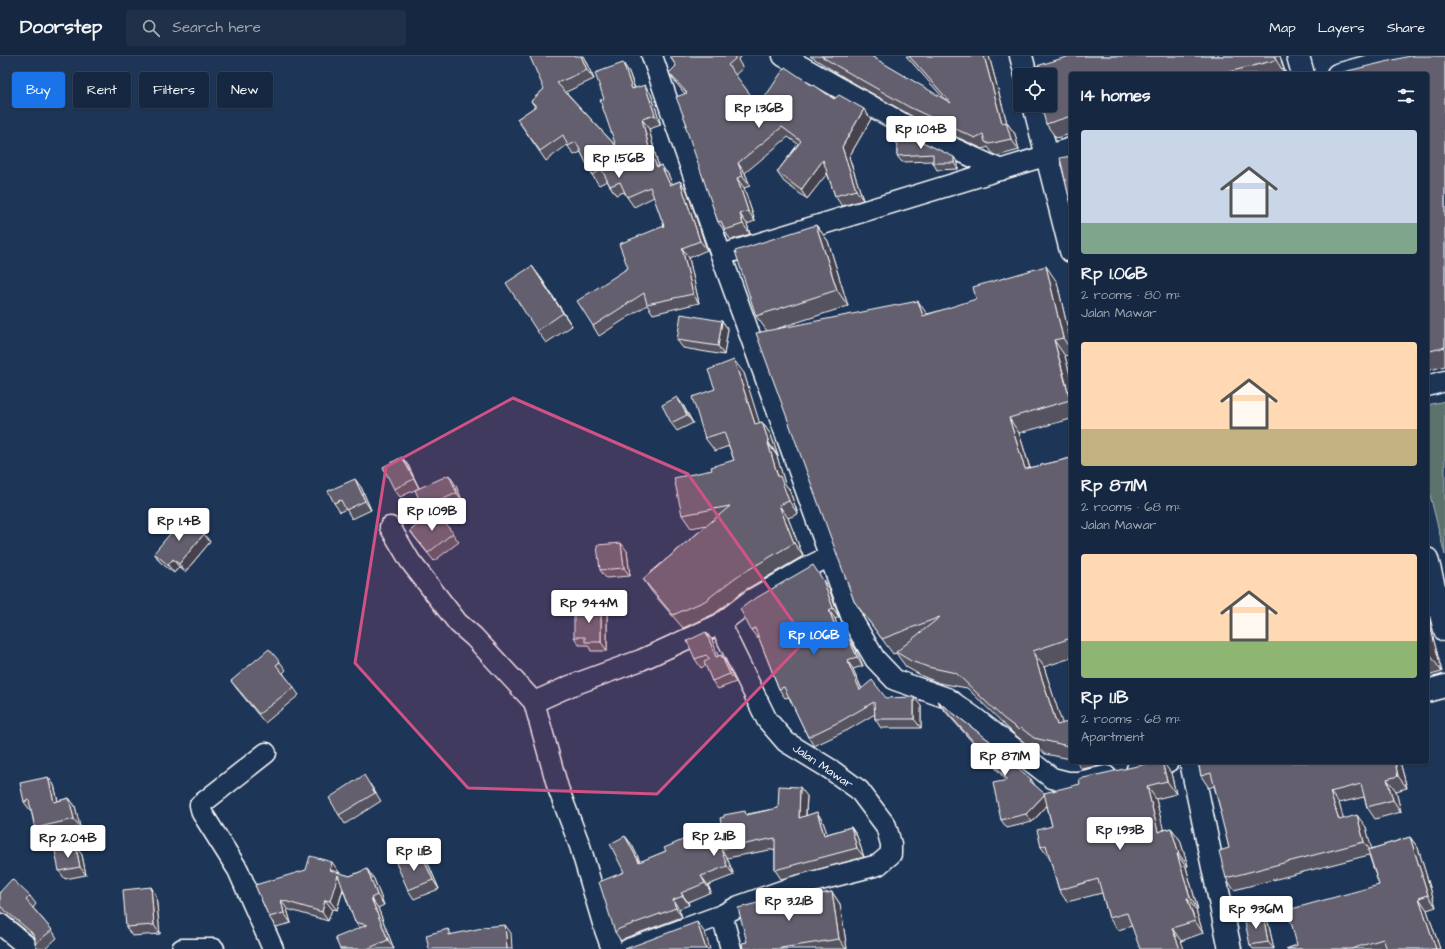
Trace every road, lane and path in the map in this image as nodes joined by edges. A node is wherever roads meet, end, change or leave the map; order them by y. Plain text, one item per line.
1 (652, 56) edge
2 (783, 56) edge
3 (1021, 56) edge
4 (1298, 56) edge
5 (1402, 56) edge
6 (1024, 68) edge
7 (1302, 72) edge
8 (1344, 72) edge
9 (1036, 112) edge
10 (1069, 149) edge
11 (1047, 155) junction
12 (1001, 170) junction
13 (1069, 243) edge
14 (721, 255) junction
15 (1445, 381) edge
16 (1429, 385) edge
17 (390, 527) dead end
18 (830, 556) junction
19 (1429, 567) edge
20 (720, 624) junction
21 (1445, 630) edge
22 (1445, 686) edge
23 (1429, 690) edge
24 (534, 702) junction
25 (266, 753) dead end
26 (1159, 764) edge
27 (1191, 764) edge
28 (722, 915) junction
29 (0, 924) edge
30 (30, 949) edge
31 (182, 949) edge
32 (214, 949) edge
33 (273, 949) edge
34 (612, 949) edge
35 (629, 949) edge
36 (731, 949) edge
37 (1230, 949) edge

1 - 14 street
2 - 12 street
3 - 6 main road
4 - 7 main road
5 - 8 street
9 - 11 main road
10 - 11 street
11 - 12 street
11 - 13 main road
12 - 14 street
14 - 18 street
15 - 16 street
17 - 24 street
18 - 20 street
18 - 26 street
19 - 21 main road
20 - 24 street
20 - 28 street, Jalan Mawar
22 - 23 main road
24 - 34 street
25 - 33 street
27 - 37 main road
28 - 35 street
28 - 36 street
29 - 30 street
31 - 32 street

